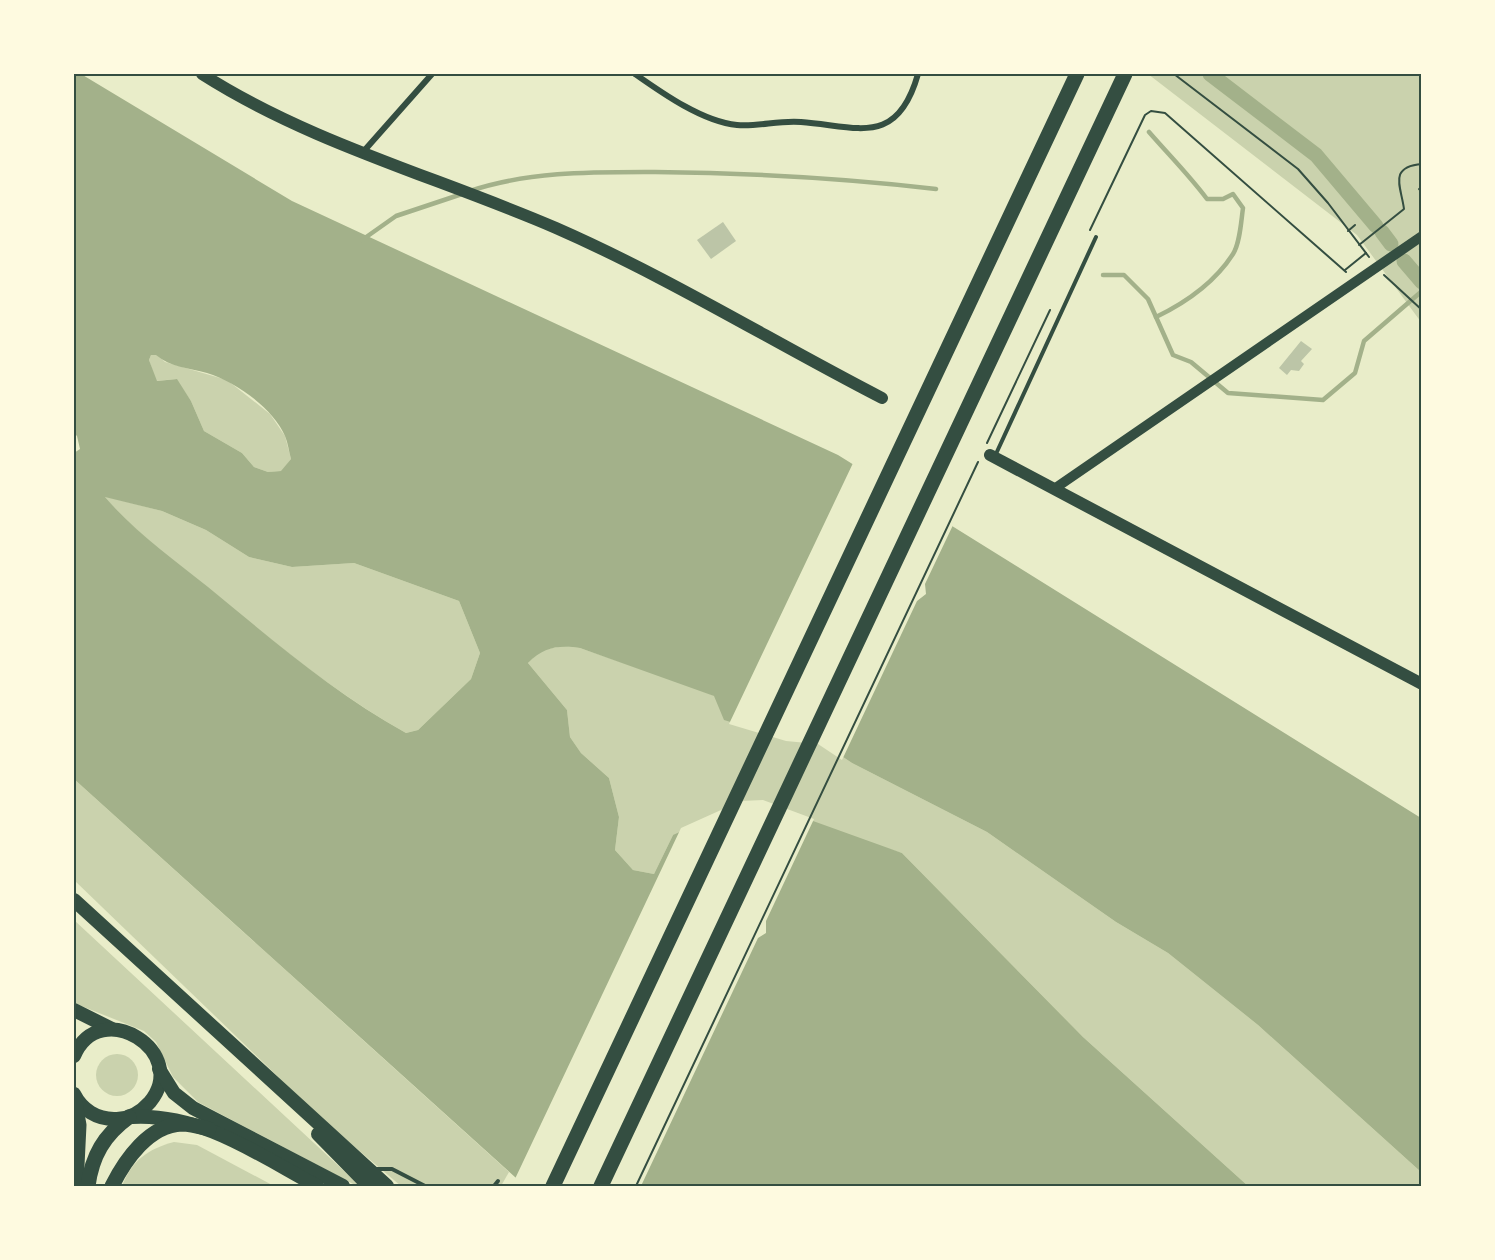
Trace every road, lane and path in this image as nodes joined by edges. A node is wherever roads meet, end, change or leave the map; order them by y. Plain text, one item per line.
1 (202, 74) edge
2 (432, 74) edge
3 (635, 74) edge
4 (918, 74) edge
5 (1077, 74) edge
6 (1174, 74) edge
7 (1122, 80) edge
8 (363, 152) junction
9 (1422, 164) edge
10 (1422, 187) edge
11 (1422, 192) edge
12 (1355, 225) dead end
13 (1089, 231) dead end
14 (1348, 231) junction
15 (1096, 237) dead end
16 (1422, 237) edge
17 (1359, 245) junction
18 (1382, 273) dead end
19 (1054, 304) dead end
20 (1422, 310) edge
21 (882, 398) dead end
22 (987, 455) junction
23 (1054, 489) junction
24 (1422, 684) edge
25 (74, 900) edge
26 (74, 1010) edge
27 (112, 1029) junction
28 (74, 1056) edge
29 (159, 1069) junction
30 (74, 1096) edge
31 (297, 1107) junction
32 (130, 1117) junction
33 (209, 1129) junction
34 (368, 1169) junction
35 (498, 1181) dead end
36 (76, 1186) edge
37 (88, 1186) edge
38 (112, 1186) edge
39 (317, 1186) edge
40 (343, 1186) edge
41 (369, 1186) edge
42 (387, 1186) edge
43 (425, 1186) edge
44 (494, 1186) edge
45 (553, 1186) edge
46 (601, 1186) edge
47 (636, 1186) edge

1 - 8 main road
2 - 8 street
3 - 4 street
5 - 45 highway
6 - 14 path
7 - 46 highway
8 - 21 main road
9 - 17 path
10 - 11 path
12 - 14 path
13 - 17 path
14 - 17 path
15 - 22 lane
16 - 23 street
18 - 20 path
19 - 22 path
22 - 23 main road
22 - 47 path
23 - 24 main road
25 - 31 highway
26 - 27 highway
27 - 28 highway
27 - 29 highway
29 - 32 highway
29 - 40 highway
30 - 32 highway
30 - 36 highway
31 - 34 highway
31 - 41 highway
32 - 33 highway
32 - 37 highway
33 - 38 highway
33 - 39 highway
34 - 42 highway
34 - 43 lane
35 - 44 lane

